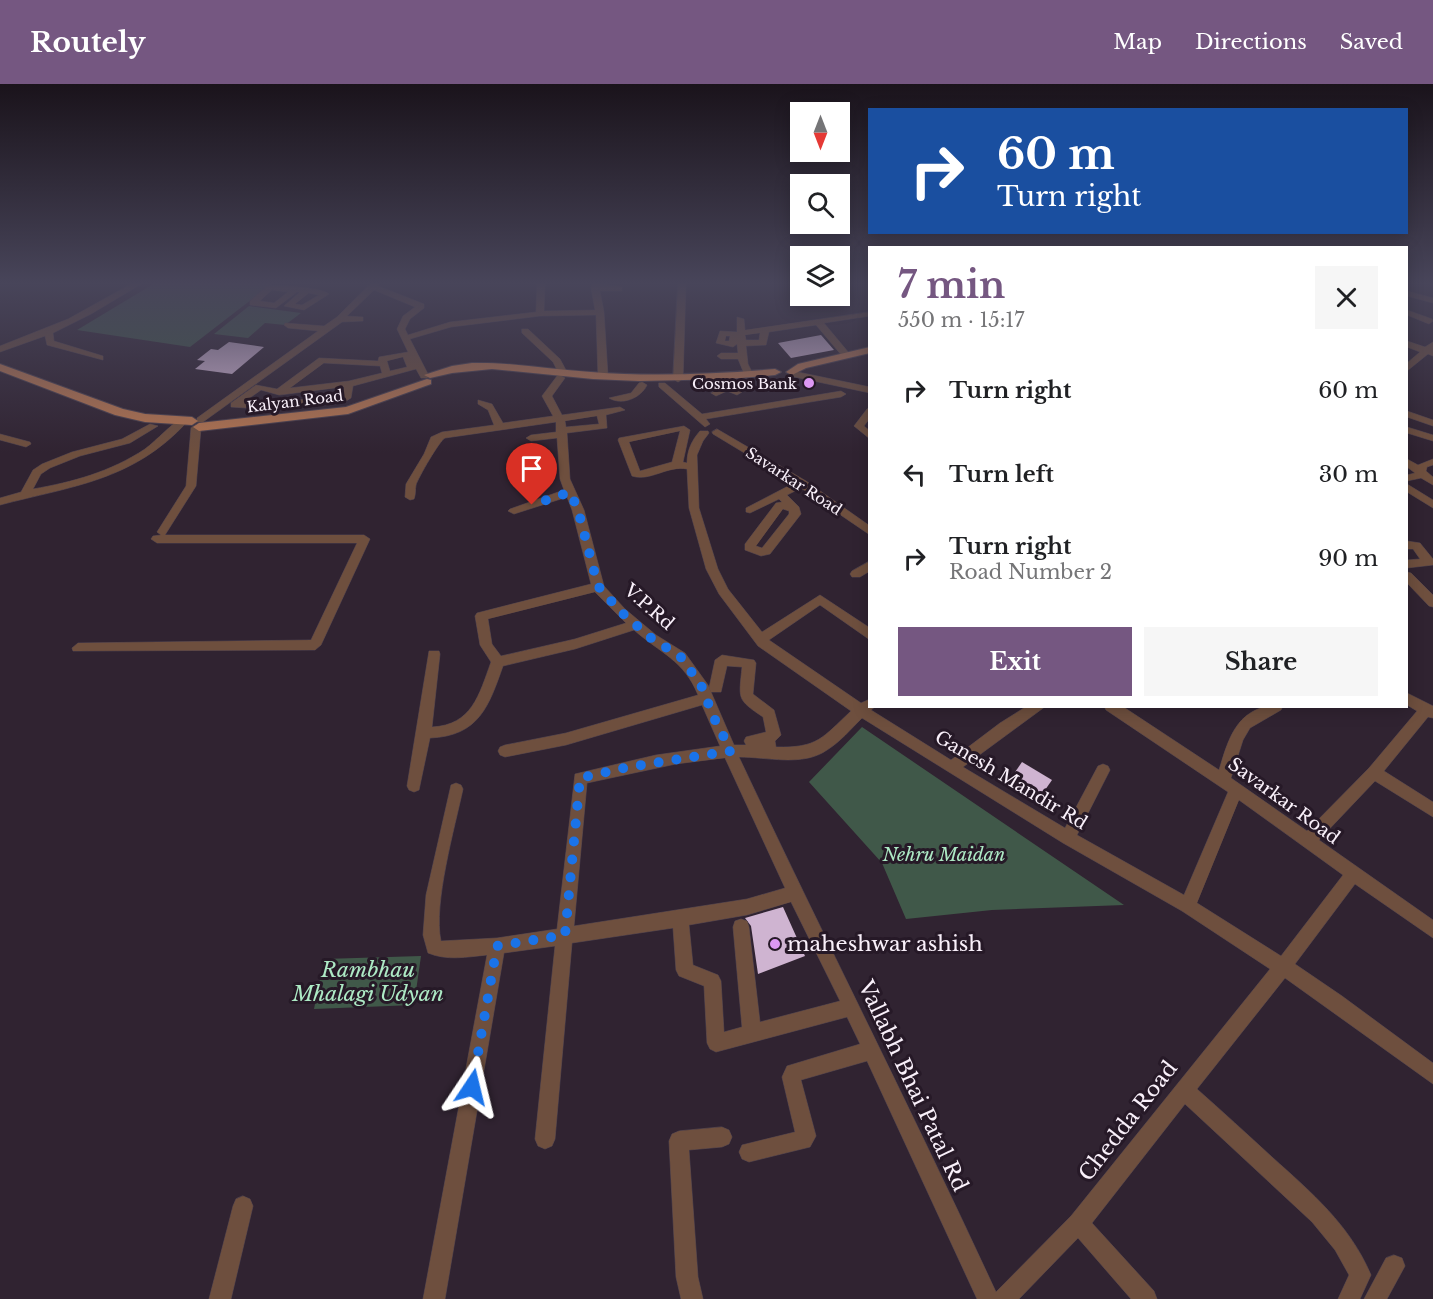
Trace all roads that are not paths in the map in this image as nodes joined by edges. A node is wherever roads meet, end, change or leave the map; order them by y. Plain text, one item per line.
1 (740, 339) edge
2 (27, 340) edge
3 (50, 340) edge
4 (314, 340) edge
5 (407, 340) edge
6 (534, 340) edge
7 (601, 340) edge
8 (680, 340) edge
9 (744, 340) edge
10 (763, 340) edge
11 (833, 340) edge
12 (1408, 344) edge
13 (0, 349) edge
14 (311, 349) dead end
15 (1431, 349) edge
16 (868, 351) edge
17 (846, 355) junction
18 (721, 356) dead end
19 (743, 356) junction
20 (99, 358) dead end
21 (413, 360) junction
22 (288, 362) junction
23 (383, 364) junction
24 (0, 367) edge
25 (1408, 367) edge
26 (790, 373) junction
27 (748, 374) junction
28 (387, 375) junction
29 (561, 375) junction
30 (0, 376) edge
31 (603, 376) junction
32 (427, 378) junction
33 (678, 379) junction
34 (350, 384) junction
35 (642, 385) junction
36 (662, 385) junction
37 (727, 385) junction
38 (868, 390) edge
39 (279, 392) junction
40 (737, 392) dead end
41 (716, 393) dead end
42 (841, 394) dead end
43 (614, 398) dead end
44 (481, 402) dead end
45 (262, 406) junction
46 (621, 410) dead end
47 (601, 413) junction
48 (868, 414) edge
49 (1408, 414) edge
50 (700, 417) junction
51 (559, 418) junction
52 (1433, 423) edge
53 (193, 424) junction
54 (1408, 425) edge
55 (153, 426) junction
56 (500, 428) junction
57 (1408, 430) edge
58 (709, 431) junction
59 (561, 433) junction
60 (1433, 433) edge
61 (868, 434) edge
62 (0, 437) edge
63 (531, 438) dead end
64 (1433, 438) edge
65 (26, 444) dead end
66 (1432, 462) edge
67 (1408, 463) edge
68 (685, 466) junction
69 (1420, 472) junction
70 (1408, 478) edge
71 (1432, 482) edge
72 (802, 483) junction
73 (1408, 488) edge
74 (570, 492) junction
75 (25, 494) junction
76 (780, 494) junction
77 (410, 497) dead end
78 (0, 502) edge
79 (1433, 505) edge
80 (793, 508) dead end
81 (750, 510) dead end
82 (514, 511) dead end
83 (868, 530) edge
84 (1408, 545) edge
85 (1408, 564) edge
86 (868, 566) edge
87 (856, 574) dead end
88 (1408, 577) edge
89 (598, 586) junction
90 (1428, 587) edge
91 (1433, 603) edge
92 (635, 625) junction
93 (868, 634) edge
94 (760, 640) junction
95 (78, 648) dead end
96 (434, 654) dead end
97 (498, 662) junction
98 (712, 692) junction
99 (1408, 699) edge
100 (865, 707) edge
101 (1036, 708) edge
102 (1114, 708) edge
103 (1273, 708) edge
104 (1430, 711) edge
105 (424, 733) junction
106 (751, 741) dead end
107 (768, 745) junction
108 (505, 751) dead end
109 (731, 751) junction
110 (952, 768) junction
111 (1103, 770) dead end
112 (1374, 772) junction
113 (1222, 780) junction
114 (414, 786) dead end
115 (456, 789) dead end
116 (1236, 790) junction
117 (1433, 810) edge
118 (1068, 838) junction
119 (1308, 841) junction
120 (1353, 874) junction
121 (795, 893) junction
122 (1188, 906) junction
123 (680, 919) junction
124 (741, 927) dead end
125 (1433, 930) edge
126 (565, 935) junction
127 (497, 946) junction
128 (1283, 966) junction
129 (852, 1007) junction
130 (752, 1034) junction
131 (872, 1050) junction
132 (1433, 1075) edge
133 (1183, 1090) junction
134 (722, 1137) dead end
135 (546, 1139) dead end
136 (749, 1152) dead end
137 (243, 1206) dead end
138 (1078, 1223) junction
139 (1394, 1266) dead end
140 (1360, 1275) junction
141 (1377, 1296) edge
142 (220, 1299) edge
143 (434, 1299) edge
144 (692, 1299) edge
145 (988, 1299) edge
146 (1004, 1299) edge
147 (1146, 1299) edge
148 (1349, 1299) edge

1 - 19 street
2 - 13 street
3 - 20 street
4 - 22 street
5 - 21 street
6 - 29 street
7 - 31 street
8 - 33 street
9 - 10 street
11 - 17 street
12 - 15 street
14 - 22 street
15 - 25 street
16 - 17 main road
17 - 26 main road
18 - 19 street
19 - 27 street
21 - 23 street
21 - 28 street
21 - 32 street
22 - 53 street
23 - 28 street
23 - 39 street
24 - 53 main road, Kalyan Road
26 - 27 main road, Kalyan Road
26 - 37 main road, Kalyan Road
26 - 38 street
27 - 33 main road, Kalyan Road
28 - 34 street
29 - 31 main road, Kalyan Road
29 - 32 main road, Kalyan Road
29 - 35 main road, Kalyan Road
29 - 51 street, V.P.Rd
30 - 55 main road, Kalyan Road
31 - 33 main road, Kalyan Road
32 - 53 main road, Kalyan Road
34 - 39 street
34 - 45 street
35 - 36 main road, Kalyan Road
35 - 43 street
36 - 37 main road, Kalyan Road
36 - 50 street
37 - 40 street
37 - 41 street
39 - 45 street
39 - 45 street
42 - 50 street
44 - 56 street
46 - 47 street
47 - 51 street
47 - 59 street
48 - 61 street
49 - 52 street
50 - 58 street
51 - 56 street
51 - 59 street, V.P.Rd
53 - 55 main road, Kalyan Road
53 - 75 street
53 - 95 street
54 - 60 street
55 - 75 street
56 - 77 street
57 - 64 street
58 - 68 street, Ganesh Mandir Rd
58 - 72 street, Savarkar Road
59 - 63 street
59 - 74 street, V.P.Rd
62 - 65 street
66 - 69 street
67 - 69 street
68 - 68 street
68 - 94 street, Ganesh Mandir Rd
69 - 70 street
69 - 71 street
72 - 76 street
72 - 83 street, Savarkar Road
73 - 79 street
74 - 82 street
74 - 89 street, V.P.Rd
75 - 78 street
76 - 80 street
76 - 81 street
84 - 85 street
86 - 87 street
88 - 90 street
89 - 92 street, V.P.Rd
89 - 97 street
90 - 91 street
92 - 97 street
92 - 98 street, V.P.Rd
93 - 94 street
94 - 100 street, Ganesh Mandir Rd
96 - 105 street
97 - 105 street
98 - 107 street
98 - 108 street
98 - 109 street, V.P.Rd
99 - 104 street
100 - 107 street
100 - 110 street, Ganesh Mandir Rd
101 - 110 street
102 - 113 street, Savarkar Road
103 - 113 street
104 - 112 street
105 - 114 street
106 - 107 street
107 - 109 street
109 - 121 street, V.P.Rd
109 - 126 street
110 - 118 street, Ganesh Mandir Rd
111 - 118 street
112 - 117 street
112 - 119 street
113 - 116 street, Savarkar Road
115 - 127 street
116 - 119 street, Savarkar Road
116 - 122 street
118 - 122 street, Ganesh Mandir Rd
119 - 120 street, Savarkar Road
120 - 125 street, Savarkar Road
120 - 128 street, Chedda Road
121 - 123 street
121 - 129 street, Vallabh Bhai Patal Rd
122 - 128 street, Ganesh Mandir Rd
123 - 126 street
123 - 130 street
124 - 130 street
126 - 127 street
126 - 135 street
127 - 143 street
128 - 132 street, Ganesh Mandir Rd
128 - 133 street, Chedda Road
129 - 130 street
129 - 131 street, Vallabh Bhai Patal Rd
131 - 136 street
131 - 145 street, Vallabh Bhai Patal Rd
133 - 138 street, Chedda Road
133 - 140 street
134 - 144 street
137 - 142 street
138 - 146 street, Chedda Road
138 - 147 street
139 - 141 street
140 - 141 street
140 - 148 street

